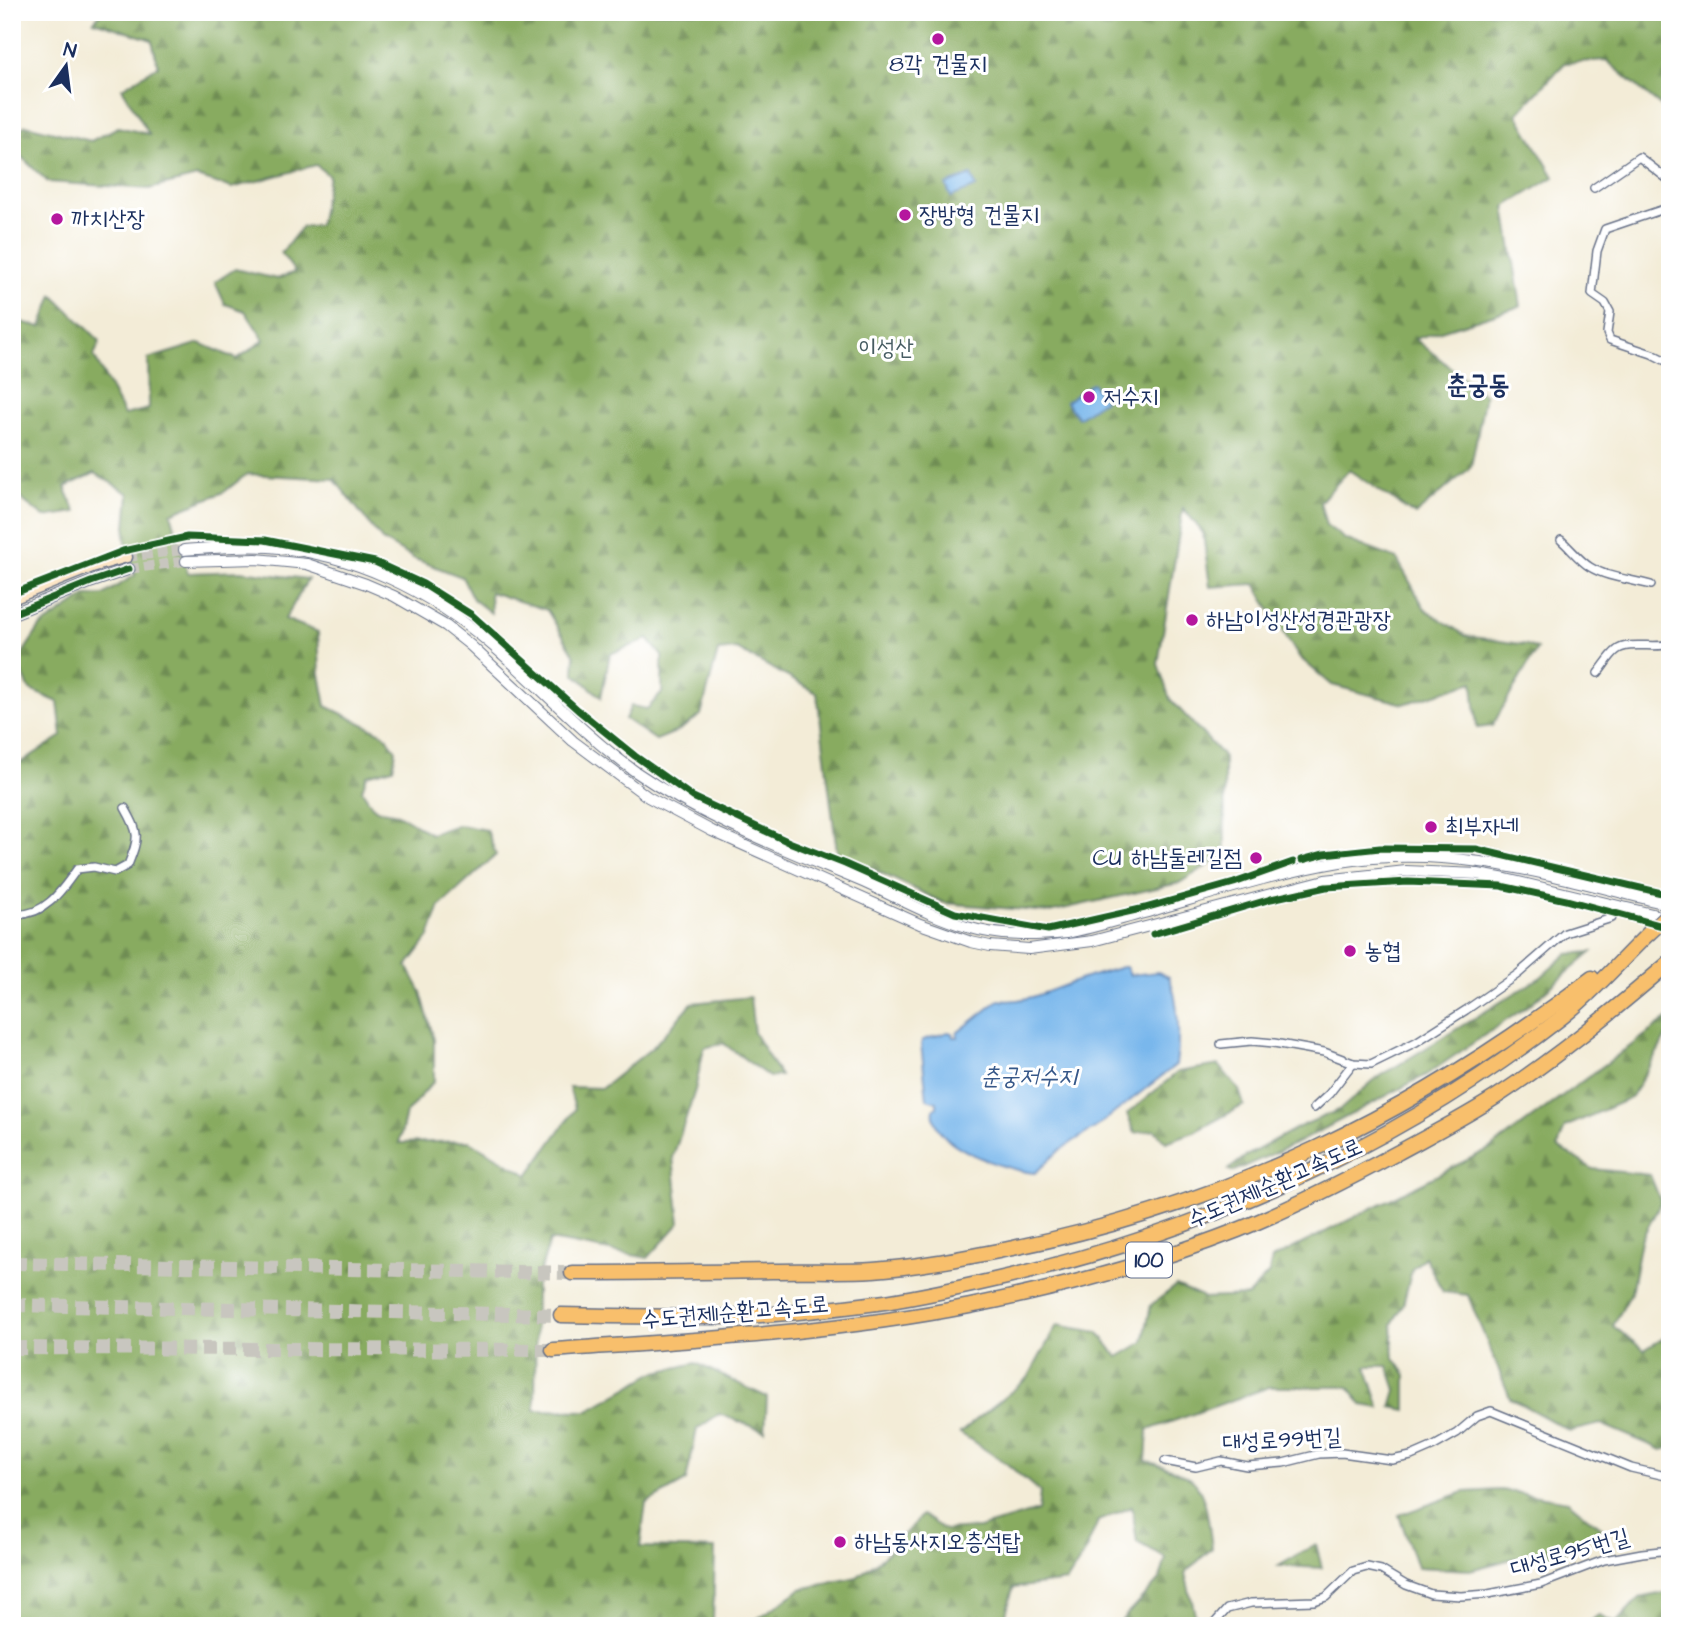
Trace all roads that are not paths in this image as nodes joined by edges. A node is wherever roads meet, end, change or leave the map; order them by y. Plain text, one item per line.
1 (1670, 181) edge
2 (1594, 188) dead end
3 (1670, 207) edge
4 (1670, 363) edge
5 (1561, 540) dead end
6 (184, 550) tunnel mouth
7 (186, 561) tunnel mouth
8 (1650, 585) dead end
9 (12, 599) edge
10 (12, 614) edge
11 (1670, 644) edge
12 (1598, 673) dead end
13 (125, 808) dead end
14 (1616, 905) junction
15 (1670, 905) edge
16 (12, 914) edge
17 (1670, 916) edge
18 (1648, 934) junction
19 (1670, 962) edge
20 (1221, 1044) dead end
21 (1353, 1063) junction
22 (1314, 1108) dead end
23 (572, 1273) tunnel mouth
24 (561, 1315) tunnel mouth
25 (553, 1350) tunnel mouth
26 (1165, 1461) dead end
27 (1670, 1477) edge
28 (1670, 1550) edge
29 (1212, 1626) edge

1 - 2 street
3 - 4 street
5 - 8 street
6 - 15 street
7 - 14 street
9 - 10 main road
11 - 12 street
13 - 16 street
14 - 17 street
14 - 21 street
17 - 18 highway, 수도권제1순환고속도로 / 100, bridge
18 - 23 highway, 수도권제1순환고속도로 / 100
18 - 24 highway, 수도권제1순환고속도로 / 100
19 - 25 highway, 수도권제1순환고속도로 / 100
20 - 21 street
21 - 22 street
26 - 27 street, 대성로99번길
28 - 29 street, 대성로95번길

